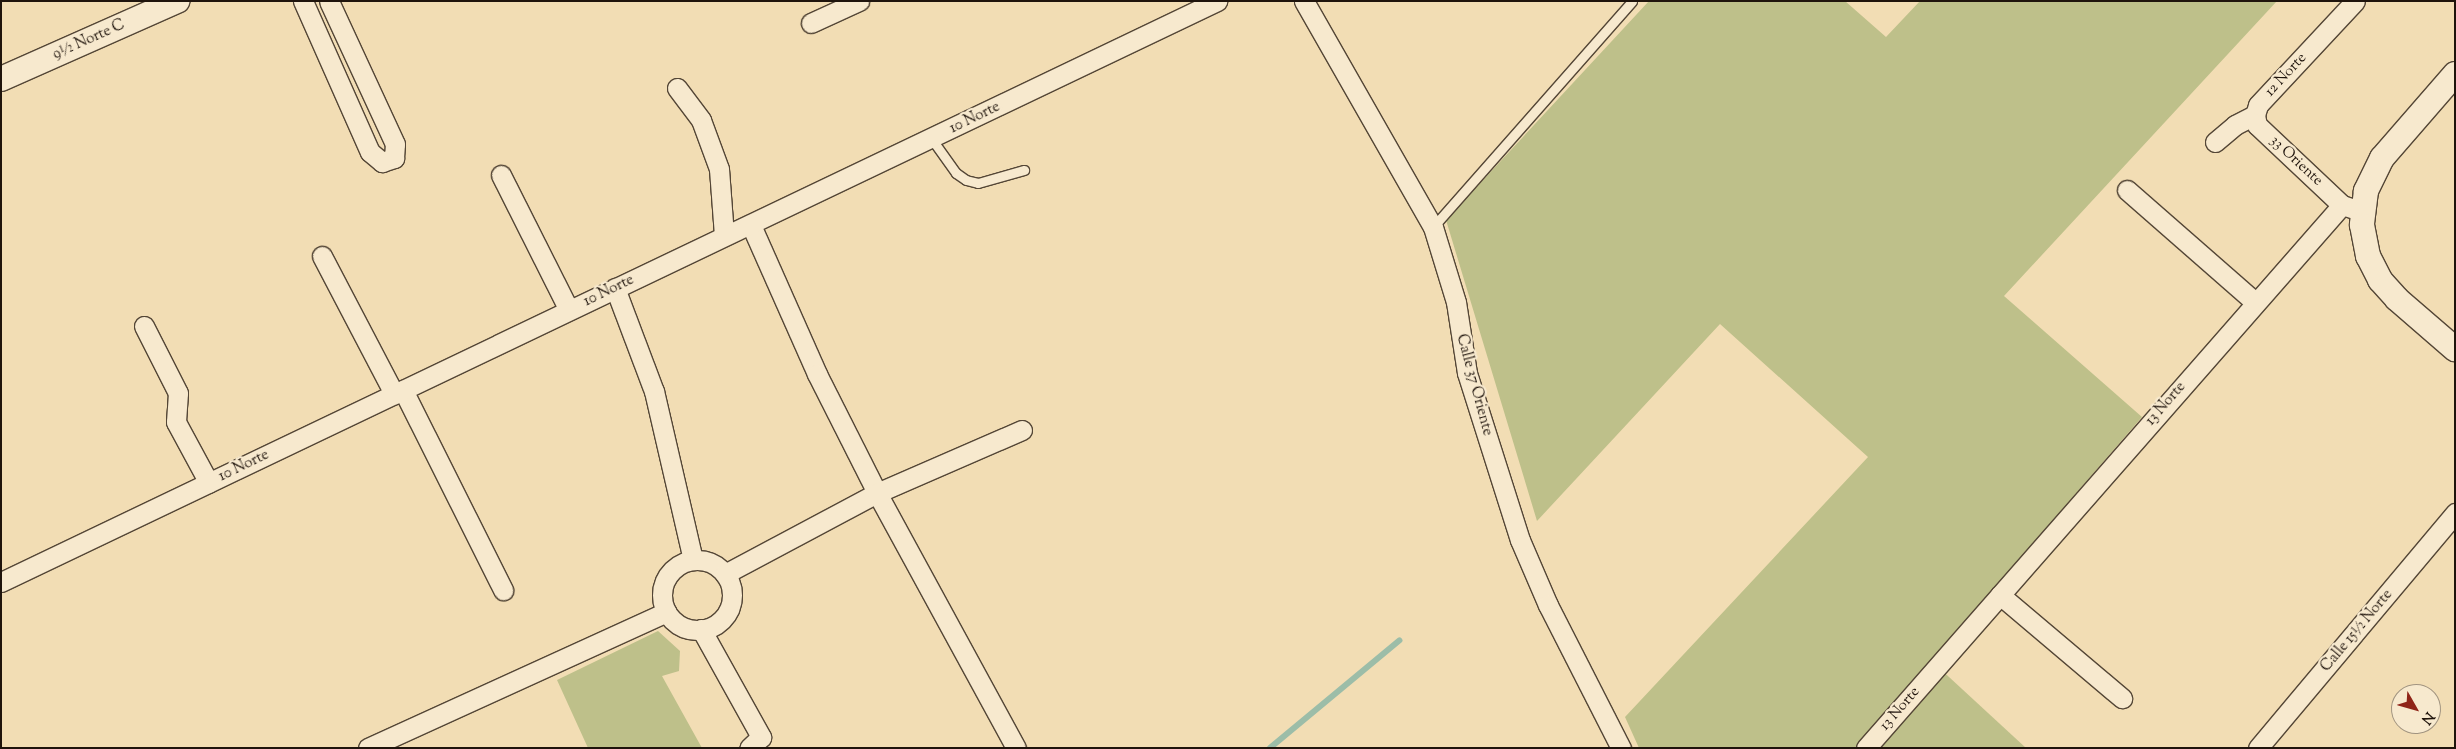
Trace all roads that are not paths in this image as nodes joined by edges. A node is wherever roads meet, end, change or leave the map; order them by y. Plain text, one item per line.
1 (177, 1) edge
2 (303, 1) edge
3 (329, 1) edge
4 (859, 1) edge
5 (1217, 1) edge
6 (1304, 1) edge
7 (1632, 1) edge
8 (2355, 1) edge
9 (338, 20) junction
10 (810, 23) dead end
11 (316, 31) junction
12 (358, 65) junction
13 (336, 75) junction
14 (1, 79) edge
15 (2452, 82) edge
16 (677, 88) dead end
17 (378, 107) junction
18 (2255, 116) junction
19 (355, 118) junction
20 (931, 138) junction
21 (2215, 142) dead end
22 (1024, 170) dead end
23 (501, 175) dead end
24 (2127, 190) dead end
25 (2352, 209) junction
26 (751, 225) junction
27 (1432, 227) junction
28 (724, 236) junction
29 (322, 256) dead end
30 (616, 288) junction
31 (2255, 302) junction
32 (569, 310) junction
33 (144, 326) dead end
34 (2455, 349) edge
35 (398, 392) junction
36 (1022, 430) dead end
37 (209, 483) junction
38 (877, 493) junction
39 (2455, 513) edge
40 (694, 560) junction
41 (725, 574) junction
42 (1, 582) edge
43 (503, 590) dead end
44 (2000, 595) junction
45 (667, 612) junction
46 (701, 629) junction
47 (2122, 698) dead end
48 (368, 748) edge
49 (749, 748) edge
50 (1016, 748) edge
51 (1621, 748) edge
52 (1866, 748) edge
53 (2258, 748) edge

1 - 14 street, 9½ Norte C
2 - 11 street
3 - 9 street
4 - 10 street
5 - 20 street, 10 Norte
6 - 27 street, Calle 37 Oriente
7 - 27 lane
8 - 18 street, 12 Norte
9 - 11 street
9 - 12 street
11 - 13 street
12 - 13 street
12 - 17 street
13 - 19 street
15 - 25 street, 13 Norte
16 - 28 street
17 - 19 street
17 - 19 street
18 - 21 street
18 - 25 street, 33 Oriente
20 - 22 lane
20 - 26 street, 10 Norte
23 - 32 street
24 - 31 street
25 - 31 street, 13 Norte
25 - 34 street
26 - 28 street, 10 Norte
26 - 38 street
27 - 51 street, Calle 37 Oriente
28 - 30 street, 10 Norte
29 - 35 street
30 - 32 street, 10 Norte
30 - 40 street
31 - 44 street, 13 Norte
32 - 35 street, 10 Norte
33 - 37 street
35 - 37 street, 10 Norte
35 - 43 street
36 - 38 street
37 - 42 street, 10 Norte
38 - 41 street
38 - 50 street
39 - 53 street, Calle 15½ Norte
40 - 41 street
40 - 45 street
41 - 46 street
44 - 47 street
44 - 52 street, 13 Norte
45 - 46 street
45 - 48 street
46 - 49 street

